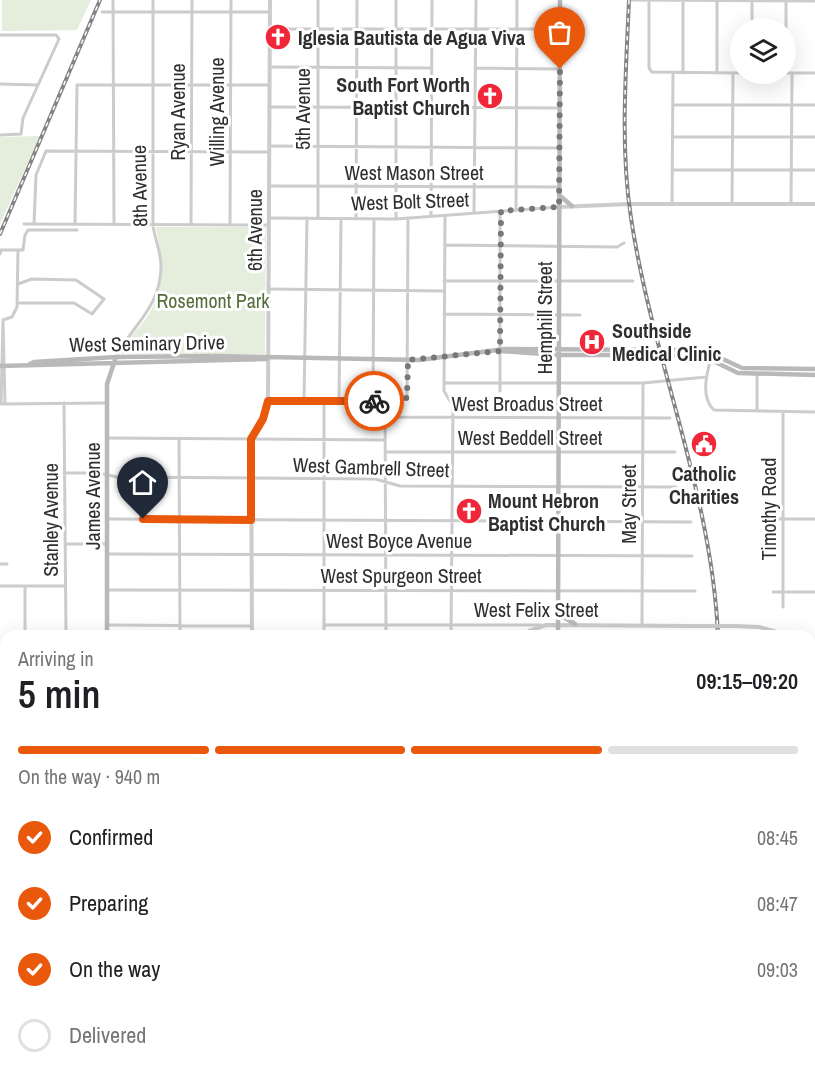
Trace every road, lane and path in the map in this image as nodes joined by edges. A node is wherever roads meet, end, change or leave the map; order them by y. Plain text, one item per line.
1 (113, 0) edge
2 (153, 0) edge
3 (192, 0) edge
4 (231, 0) edge
5 (270, 0) edge
6 (318, 0) edge
7 (357, 0) edge
8 (396, 0) edge
9 (432, 0) edge
10 (476, 0) edge
11 (517, 0) edge
12 (560, 0) edge
13 (632, 0) edge
14 (717, 0) edge
15 (752, 0) edge
16 (649, 1) edge
17 (663, 1) edge
18 (683, 1) edge
19 (786, 1) edge
20 (815, 1) edge
21 (102, 12) dead end
22 (113, 12) junction
23 (153, 12) junction
24 (192, 12) junction
25 (231, 12) junction
26 (270, 12) junction
27 (752, 18) edge
28 (786, 18) edge
29 (270, 29) junction
30 (318, 29) junction
31 (357, 29) junction
32 (396, 29) junction
33 (432, 29) junction
34 (475, 29) junction
35 (517, 29) junction
36 (560, 29) junction
37 (0, 35) edge
38 (270, 67) junction
39 (317, 67) junction
40 (357, 68) junction
41 (396, 68) junction
42 (432, 68) junction
43 (475, 68) junction
44 (517, 69) junction
45 (560, 69) junction
46 (815, 72) edge
47 (673, 73) junction
48 (683, 73) junction
49 (717, 73) junction
50 (730, 73) edge
51 (796, 73) edge
52 (0, 84) edge
53 (269, 84) junction
54 (733, 84) edge
55 (792, 84) edge
56 (38, 85) junction
57 (114, 85) junction
58 (153, 85) junction
59 (192, 85) junction
60 (231, 85) junction
61 (673, 105) junction
62 (733, 105) junction
63 (792, 105) junction
64 (815, 105) edge
65 (269, 107) junction
66 (317, 107) junction
67 (356, 107) junction
68 (396, 107) junction
69 (432, 108) junction
70 (475, 108) junction
71 (517, 108) junction
72 (559, 108) junction
73 (0, 135) edge
74 (673, 137) junction
75 (732, 137) junction
76 (792, 137) junction
77 (815, 137) edge
78 (269, 146) junction
79 (317, 146) junction
80 (356, 147) junction
81 (396, 147) junction
82 (431, 147) junction
83 (474, 147) junction
84 (516, 148) junction
85 (559, 148) junction
86 (75, 151) junction
87 (114, 152) junction
88 (153, 152) junction
89 (191, 152) junction
90 (231, 152) junction
91 (269, 152) junction
92 (672, 170) junction
93 (732, 170) junction
94 (792, 170) junction
95 (815, 170) edge
96 (269, 186) junction
97 (318, 186) junction
98 (356, 186) junction
99 (396, 186) junction
100 (431, 187) junction
101 (474, 187) junction
102 (516, 187) junction
103 (559, 187) junction
104 (559, 195) junction
105 (672, 204) junction
106 (732, 204) junction
107 (791, 204) junction
108 (815, 204) edge
109 (572, 206) junction
110 (559, 207) junction
111 (516, 210) junction
112 (501, 211) junction
113 (474, 213) junction
114 (431, 216) junction
115 (445, 216) junction
116 (269, 218) junction
117 (307, 218) junction
118 (318, 218) junction
119 (356, 218) junction
120 (408, 218) junction
121 (340, 219) junction
122 (374, 219) junction
123 (396, 219) junction
124 (24, 224) dead end
125 (34, 224) junction
126 (75, 224) junction
127 (114, 224) junction
128 (153, 224) junction
129 (191, 225) junction
130 (230, 225) junction
131 (269, 225) junction
132 (77, 230) dead end
133 (624, 243) dead end
134 (445, 245) junction
135 (500, 246) junction
136 (559, 246) junction
137 (18, 251) junction
138 (0, 254) edge
139 (444, 280) junction
140 (500, 281) junction
141 (559, 281) junction
142 (633, 281) dead end
143 (18, 284) junction
144 (268, 289) junction
145 (306, 290) junction
146 (340, 290) junction
147 (373, 290) junction
148 (408, 291) junction
149 (444, 291) junction
150 (17, 303) junction
151 (444, 314) junction
152 (500, 315) junction
153 (559, 315) junction
154 (580, 315) dead end
155 (2, 320) edge
156 (3, 349) edge
157 (500, 351) junction
158 (558, 352) junction
159 (608, 352) junction
160 (712, 354) junction
161 (444, 357) junction
162 (268, 358) junction
163 (115, 359) junction
164 (305, 359) junction
165 (339, 360) junction
166 (374, 360) junction
167 (408, 360) junction
168 (711, 360) junction
169 (2, 366) edge
170 (768, 369) junction
171 (793, 369) junction
172 (814, 373) edge
173 (757, 375) junction
174 (777, 375) junction
175 (706, 377) junction
176 (444, 383) junction
177 (500, 383) junction
178 (558, 383) junction
179 (643, 383) junction
180 (500, 391) dead end
181 (373, 400) junction
182 (268, 401) junction
183 (304, 401) junction
184 (324, 401) junction
185 (339, 401) junction
186 (385, 401) junction
187 (64, 403) junction
188 (106, 403) junction
189 (2, 404) edge
190 (757, 411) junction
191 (783, 412) junction
192 (815, 412) edge
193 (385, 417) junction
194 (453, 418) junction
195 (558, 418) junction
196 (643, 418) junction
197 (670, 418) dead end
198 (106, 438) junction
199 (179, 438) junction
200 (251, 439) junction
201 (324, 440) junction
202 (385, 440) junction
203 (385, 452) junction
204 (452, 452) junction
205 (558, 452) junction
206 (643, 452) junction
207 (675, 452) dead end
208 (64, 473) junction
209 (106, 476) junction
210 (179, 478) junction
211 (251, 478) junction
212 (324, 479) junction
213 (385, 482) junction
214 (452, 486) junction
215 (558, 487) junction
216 (643, 488) junction
217 (676, 488) dead end
218 (107, 519) junction
219 (774, 519) dead end
220 (783, 519) junction
221 (815, 519) edge
222 (179, 520) junction
223 (251, 520) junction
224 (324, 520) junction
225 (385, 520) junction
226 (452, 521) junction
227 (558, 521) junction
228 (643, 521) junction
229 (691, 522) dead end
230 (65, 544) junction
231 (107, 544) junction
232 (107, 554) junction
233 (179, 555) junction
234 (251, 555) junction
235 (324, 555) junction
236 (385, 555) junction
237 (452, 555) junction
238 (558, 556) junction
239 (642, 556) junction
240 (692, 556) dead end
241 (0, 564) edge
242 (7, 564) dead end
243 (0, 586) edge
244 (25, 586) junction
245 (65, 586) junction
246 (107, 590) junction
247 (180, 590) junction
248 (251, 590) junction
249 (324, 590) junction
250 (386, 590) junction
251 (451, 590) junction
252 (558, 590) junction
253 (642, 591) junction
254 (695, 591) dead end
255 (773, 592) dead end
256 (783, 592) junction
257 (815, 592) edge
258 (783, 607) dead end
259 (557, 614) junction
260 (451, 623) junction
261 (523, 624) junction
262 (557, 624) junction
263 (575, 624) junction
264 (107, 625) junction
265 (324, 625) junction
266 (386, 625) junction
267 (542, 625) junction
268 (642, 625) junction
269 (180, 626) junction
270 (252, 626) junction
271 (25, 630) edge
272 (66, 630) edge
273 (107, 630) edge
274 (180, 630) edge
275 (252, 630) edge
276 (324, 630) edge
277 (386, 630) edge
278 (451, 630) edge
279 (528, 630) edge
280 (531, 630) edge
281 (558, 630) edge
282 (765, 630) edge

1 - 22 street
2 - 23 street, 8th Avenue
3 - 24 street, Ryan Avenue
4 - 25 street, Willing Avenue
5 - 26 street, 6th Avenue
6 - 30 street, 5th Avenue
7 - 31 street
8 - 32 street
9 - 33 street
10 - 34 street
11 - 35 street
12 - 36 main road, Hemphill Street
13 - 16 street
14 - 15 street
14 - 18 street
14 - 49 street
15 - 19 street
15 - 27 street
16 - 17 street
16 - 47 street
17 - 18 street
18 - 48 street
19 - 20 street
19 - 28 street
21 - 22 street
22 - 23 street
22 - 57 street
23 - 24 street
23 - 58 street, 8th Avenue
24 - 25 street
24 - 59 street, Ryan Avenue
25 - 26 street
25 - 60 street, Willing Avenue
26 - 29 street, 6th Avenue
29 - 30 street
29 - 38 street, 6th Avenue
30 - 31 street
30 - 39 street, 5th Avenue
31 - 32 street
31 - 40 street
32 - 33 street
32 - 41 street
33 - 34 street
33 - 42 street
34 - 35 street
34 - 43 street
35 - 36 street
35 - 44 street
36 - 45 main road, Hemphill Street
37 - 56 street
38 - 39 street
38 - 53 street, 6th Avenue
39 - 40 street
39 - 66 street, 5th Avenue
40 - 41 street
40 - 67 street
41 - 42 street
41 - 68 street
42 - 69 street
43 - 44 street
43 - 70 street
44 - 45 street
44 - 71 street
45 - 72 main road, Hemphill Street
46 - 51 street
47 - 48 street
47 - 61 street
48 - 49 street
49 - 50 street
52 - 56 street
53 - 60 street
53 - 65 street, 6th Avenue
54 - 62 street
55 - 63 street
56 - 73 street
57 - 58 street
57 - 86 street
57 - 87 street
58 - 59 street
58 - 88 street, 8th Avenue
59 - 60 street
59 - 89 street, Ryan Avenue
60 - 90 street, Willing Avenue
61 - 62 street
61 - 74 street
62 - 63 street
62 - 75 street
63 - 64 street
63 - 76 street
65 - 66 street
65 - 78 street, 6th Avenue
66 - 67 street
66 - 79 street, 5th Avenue
67 - 68 street
67 - 80 street
68 - 69 street
68 - 81 street
69 - 70 street
69 - 82 street
70 - 71 street
70 - 83 street
71 - 72 street
71 - 84 street
72 - 85 main road, Hemphill Street
74 - 75 street
74 - 92 street
75 - 76 street
75 - 93 street
76 - 77 street
76 - 94 street
78 - 79 street
78 - 91 street, 6th Avenue
79 - 80 street
79 - 97 street, 5th Avenue
80 - 81 street
80 - 98 street
81 - 82 street
81 - 99 street
82 - 83 street
82 - 100 street
83 - 84 street
83 - 101 street
84 - 85 street
84 - 102 street
85 - 103 main road, Hemphill Street
86 - 87 street
86 - 125 street
86 - 126 street
87 - 88 street
87 - 127 street
88 - 89 street
88 - 128 street, 8th Avenue
89 - 90 street
89 - 129 street, Ryan Avenue
90 - 91 street
90 - 130 street, Willing Avenue
91 - 96 street, 6th Avenue
92 - 93 street
92 - 105 street
93 - 94 street
93 - 106 street
94 - 95 street
94 - 107 street
96 - 97 street, West Mason Street
96 - 116 street, 6th Avenue
97 - 98 street, West Mason Street
97 - 118 street, 5th Avenue
98 - 99 street, West Mason Street
98 - 119 street
99 - 100 street, West Mason Street
99 - 123 street
100 - 101 street, West Mason Street
100 - 114 street
101 - 102 street, West Mason Street
101 - 113 street
102 - 103 street, West Mason Street
102 - 111 street
103 - 104 main road, Hemphill Street
104 - 109 main road
104 - 110 main road, Hemphill Street
105 - 106 street, West Bolt Street
105 - 109 street, West Bolt Street
106 - 107 street, West Bolt Street
107 - 108 street, West Bolt Street
109 - 110 street, West Bolt Street
110 - 111 street, West Bolt Street
110 - 136 main road, Hemphill Street
111 - 112 street, West Bolt Street
112 - 113 street, West Bolt Street
112 - 135 street
113 - 115 street, West Bolt Street
114 - 115 street, West Bolt Street
114 - 120 street, West Bolt Street
115 - 134 street
116 - 117 street, West Bolt Street
116 - 131 street, 6th Avenue
117 - 118 street, West Bolt Street
117 - 145 street
118 - 121 street, West Bolt Street
119 - 121 street, West Bolt Street
119 - 122 street, West Bolt Street
120 - 123 street, West Bolt Street
120 - 148 street
121 - 146 street
122 - 123 street, West Bolt Street
122 - 147 street
124 - 125 street
125 - 126 street
126 - 127 street
127 - 128 street
128 - 129 street
128 - 163 street, 8th Avenue
129 - 130 street
130 - 131 street
131 - 144 street, 6th Avenue
132 - 137 street
133 - 136 street
134 - 135 street
134 - 139 street
135 - 136 street
135 - 140 street
136 - 141 main road, Hemphill Street
137 - 138 street
137 - 143 street
139 - 140 street
139 - 149 street
140 - 141 street
140 - 152 street
141 - 142 street
141 - 153 main road, Hemphill Street
143 - 150 street
143 - 150 street
144 - 145 street
144 - 162 street, 6th Avenue
145 - 146 street
145 - 164 street
146 - 147 street
146 - 165 street
147 - 148 street
147 - 166 street
148 - 149 street
148 - 167 street
149 - 151 street
150 - 155 street
151 - 152 street
151 - 161 street
152 - 153 street
152 - 157 street
153 - 154 street
153 - 158 main road, Hemphill Street
155 - 156 street
156 - 169 street
157 - 158 main road, West Seminary Drive
157 - 161 main road, West Seminary Drive
157 - 177 street
158 - 159 main road, West Seminary Drive
158 - 178 main road, Hemphill Street
159 - 160 main road, West Seminary Drive
159 - 168 main road, West Seminary Drive
160 - 168 street
160 - 170 main road, West Seminary Drive
161 - 167 main road, West Seminary Drive
161 - 176 street
162 - 163 main road, West Seminary Drive
162 - 164 main road, West Seminary Drive
162 - 182 street, 6th Avenue
163 - 169 main road, West Seminary Drive
163 - 188 main road, James Avenue
164 - 165 main road, West Seminary Drive
164 - 183 street
165 - 166 main road, West Seminary Drive
165 - 185 street
166 - 167 main road, West Seminary Drive
166 - 181 street
167 - 186 street
168 - 173 main road, West Seminary Drive
168 - 175 street
169 - 189 street
170 - 171 main road, West Seminary Drive
170 - 173 main road
171 - 172 main road, West Seminary Drive
171 - 174 main road
172 - 174 main road, West Seminary Drive
173 - 174 main road, West Seminary Drive
173 - 190 street
175 - 179 street
175 - 190 street
176 - 177 street
176 - 194 street
177 - 178 street
177 - 180 street
178 - 179 street
178 - 195 main road, Hemphill Street
179 - 196 street, May Street
181 - 185 street
181 - 186 street
182 - 183 street
182 - 200 street, 6th Avenue
183 - 184 street
184 - 185 street
184 - 201 street
186 - 193 street
187 - 188 street
187 - 189 street
187 - 208 street, Stanley Avenue
188 - 198 main road, James Avenue
190 - 191 street
191 - 192 street
191 - 220 street, Timothy Road
193 - 194 street, West Broadus Street
193 - 202 street
194 - 195 street, West Broadus Street
194 - 204 street
195 - 196 street, West Broadus Street
195 - 205 main road, Hemphill Street
196 - 197 street, West Broadus Street
196 - 206 street, May Street
198 - 199 street
198 - 209 main road, James Avenue
199 - 200 street
199 - 210 street
200 - 201 street
200 - 211 street, 6th Avenue
201 - 202 street
201 - 212 street
202 - 203 street
203 - 204 street, West Beddell Street
203 - 213 street
204 - 205 street, West Beddell Street
204 - 214 street
205 - 206 street, West Beddell Street
205 - 215 main road, Hemphill Street
206 - 207 street, West Beddell Street
206 - 216 street, May Street
208 - 209 street, West Gambrell Street
208 - 230 street, Stanley Avenue
209 - 210 street, West Gambrell Street
209 - 218 main road, James Avenue
210 - 211 street, West Gambrell Street
210 - 222 street
211 - 212 street, West Gambrell Street
211 - 223 street, 6th Avenue
212 - 213 street, West Gambrell Street
212 - 224 street
213 - 214 street, West Gambrell Street
213 - 225 street
214 - 215 street, West Gambrell Street
214 - 226 street
215 - 216 street, West Gambrell Street
215 - 227 main road, Hemphill Street
216 - 217 street, West Gambrell Street
216 - 228 street, May Street
218 - 222 street
218 - 231 main road, James Avenue
219 - 220 street
220 - 221 street
220 - 256 street, Timothy Road
222 - 223 street
222 - 233 street
223 - 224 street
223 - 234 street, 6th Avenue
224 - 225 street
224 - 235 street
225 - 226 street
225 - 236 street
226 - 227 street
226 - 237 street
227 - 228 street
227 - 238 main road, Hemphill Street
228 - 229 street
228 - 239 street, May Street
230 - 231 street
230 - 245 street, Stanley Avenue
231 - 232 main road, James Avenue
232 - 233 street, West Boyce Avenue
232 - 246 main road, James Avenue
233 - 234 street, West Boyce Avenue
233 - 247 street
234 - 235 street, West Boyce Avenue
234 - 248 street, 6th Avenue
235 - 236 street, West Boyce Avenue
235 - 249 street
236 - 237 street, West Boyce Avenue
236 - 250 street
237 - 238 street, West Boyce Avenue
237 - 251 street
238 - 239 street, West Boyce Avenue
238 - 252 main road, Hemphill Street
239 - 240 street, West Boyce Avenue
239 - 253 street, May Street
241 - 242 street
243 - 244 street
244 - 245 street
244 - 271 street
245 - 272 street, Stanley Avenue
246 - 247 street, West Spurgeon Street
246 - 264 main road, James Avenue
247 - 248 street, West Spurgeon Street
247 - 269 street
248 - 249 street, West Spurgeon Street
248 - 270 street, 6th Avenue
249 - 250 street, West Spurgeon Street
249 - 265 street
250 - 251 street, West Spurgeon Street
250 - 266 street
251 - 252 street, West Spurgeon Street
251 - 260 street
252 - 253 street, West Spurgeon Street
252 - 259 main road, Hemphill Street
253 - 254 street, West Spurgeon Street
253 - 268 street, May Street
255 - 256 street
256 - 257 street
256 - 258 street, Timothy Road
259 - 262 main road, Hemphill Street
259 - 263 main road
260 - 261 street, West Felix Street
260 - 266 street, West Felix Street
260 - 278 street
261 - 267 street, West Felix Street
261 - 279 street
262 - 263 street, West Felix Street
262 - 267 street, West Felix Street
262 - 281 main road, Hemphill Street
263 - 268 street, West Felix Street
264 - 269 street
264 - 273 main road, James Avenue
265 - 266 street, West Felix Street
265 - 276 street
266 - 277 street
267 - 280 street
268 - 282 street, West Felix Street, bridge
269 - 270 street
269 - 274 street
270 - 275 street, 6th Avenue

